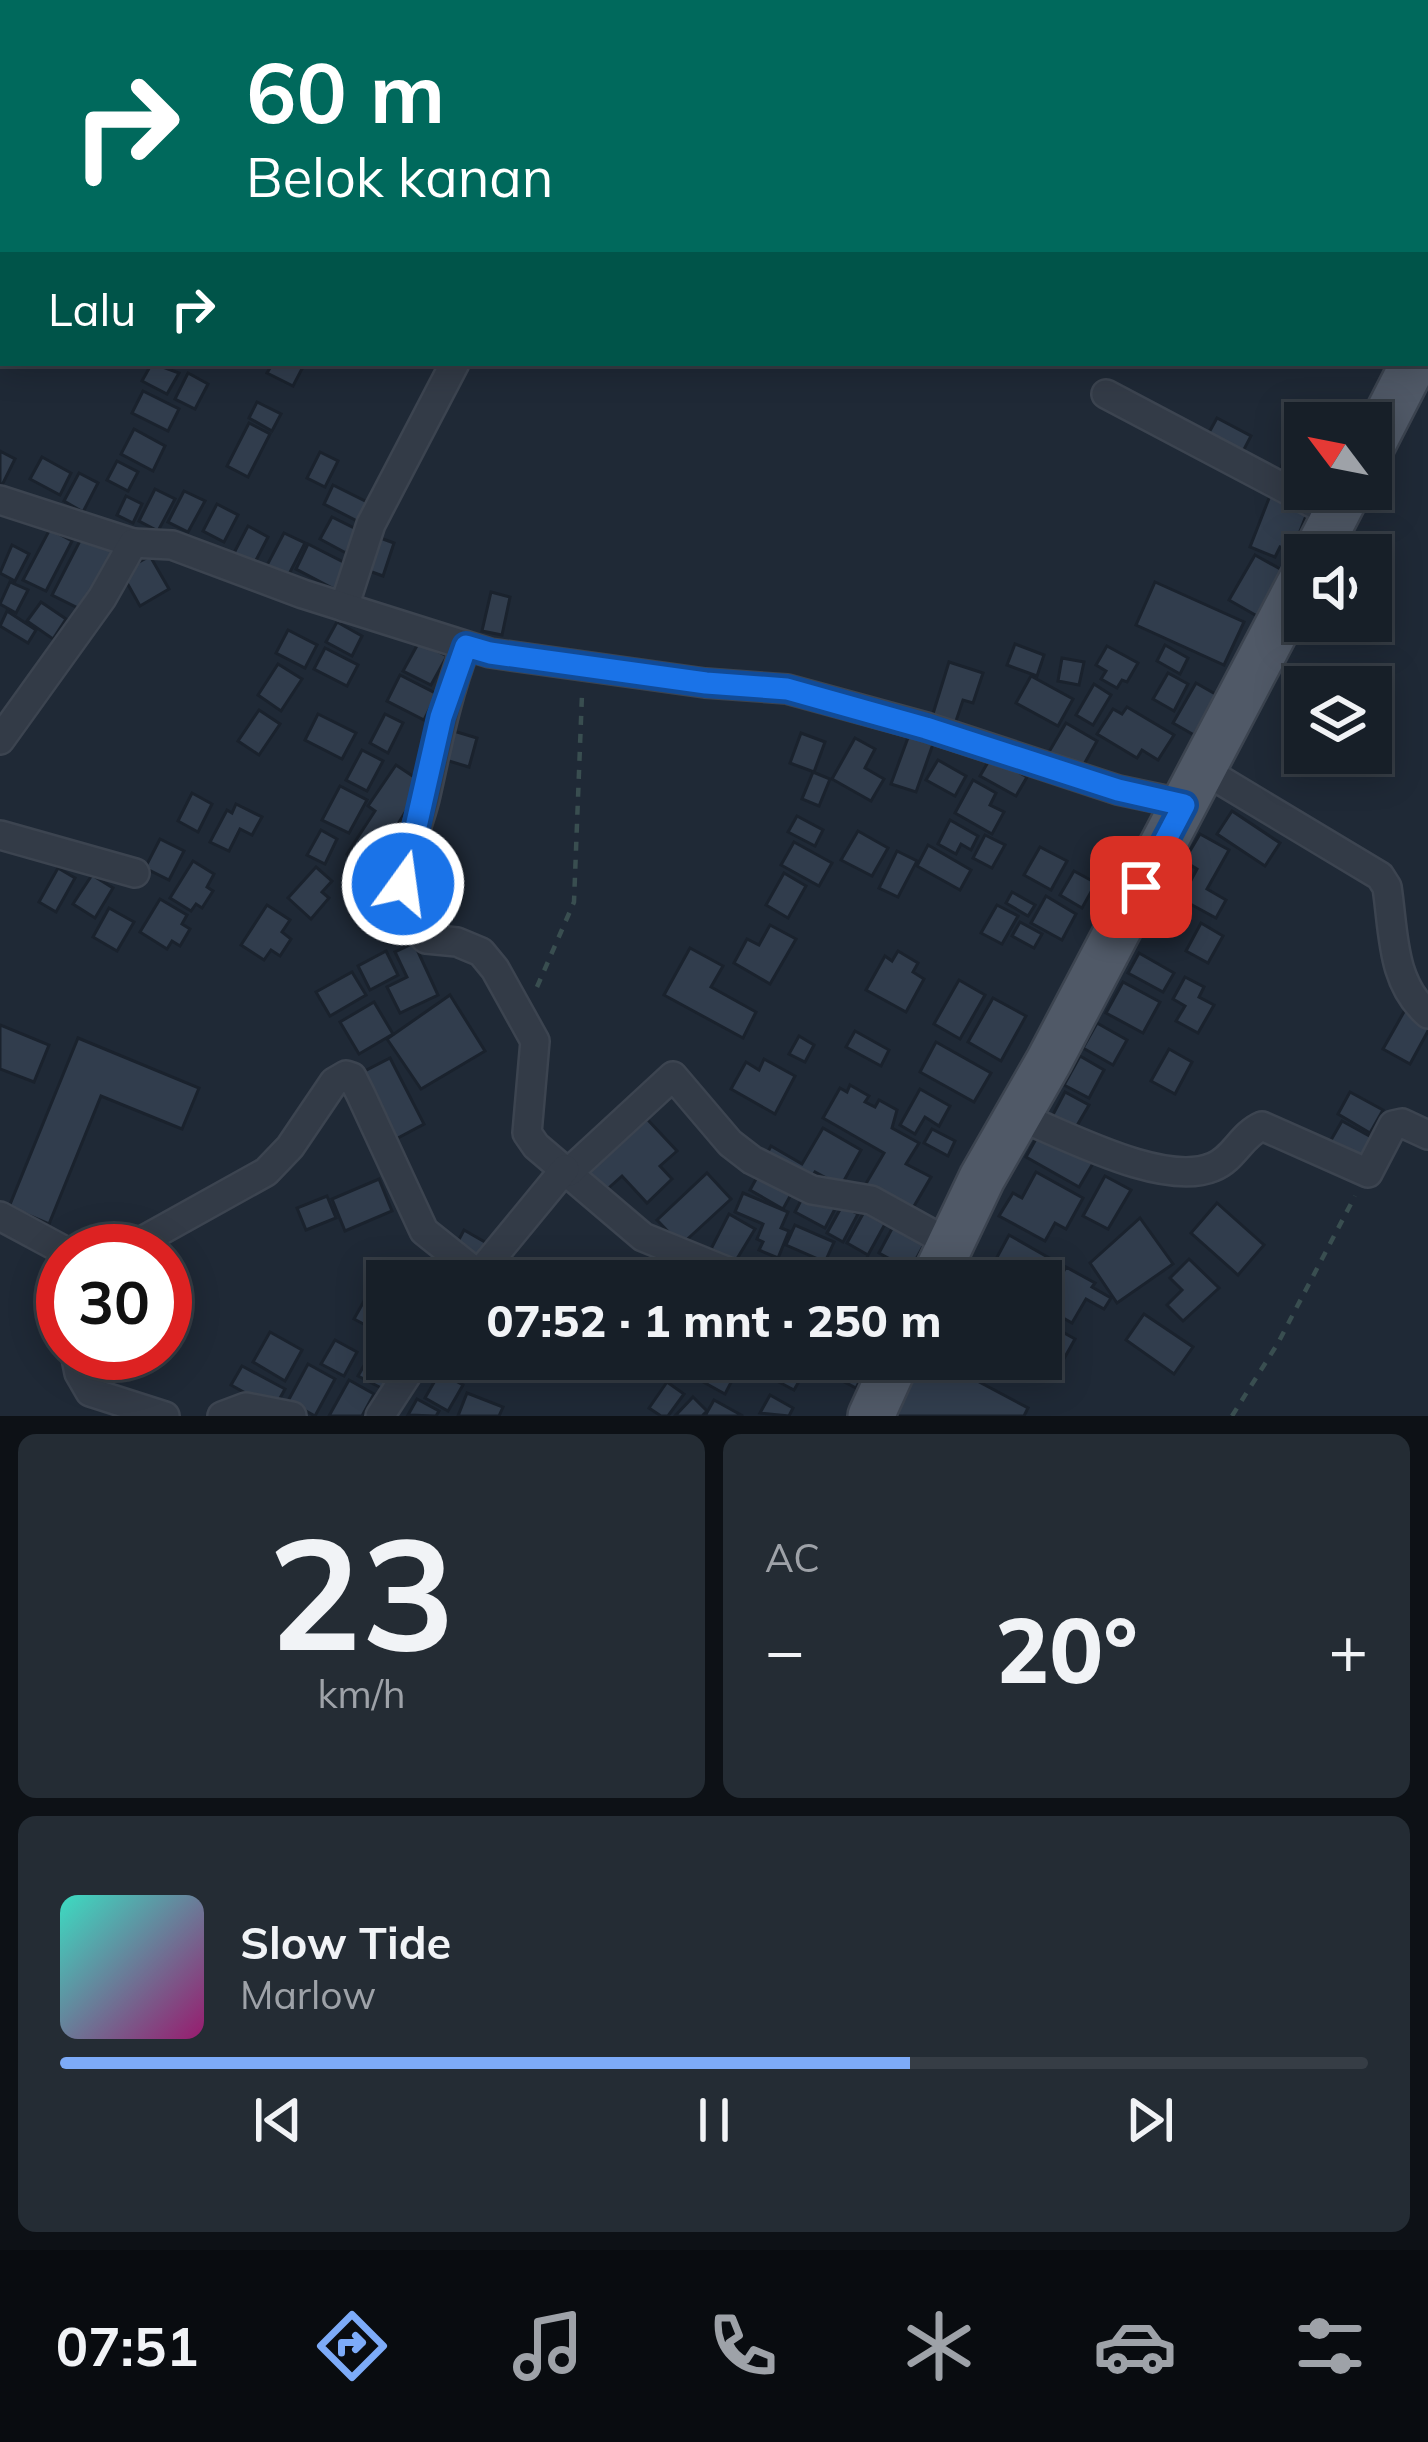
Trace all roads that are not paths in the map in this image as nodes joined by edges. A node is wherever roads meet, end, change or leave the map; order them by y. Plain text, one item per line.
1 (453, 366) edge
2 (1412, 366) edge
3 (1106, 394) dead end
4 (1392, 406) edge
5 (0, 500) edge
6 (1333, 520) edge
7 (133, 543) junction
8 (344, 607) junction
9 (1284, 614) edge
10 (466, 646) junction
11 (0, 740) edge
12 (1193, 787) junction
13 (0, 835) edge
14 (135, 874) dead end
15 (1428, 1014) edge
16 (1018, 1116) junction
17 (1428, 1135) edge
18 (567, 1170) junction
19 (0, 1216) edge
20 (173, 1224) edge
21 (36, 1235) edge
22 (456, 1260) edge
23 (491, 1260) edge
24 (699, 1260) edge
25 (939, 1260) edge
26 (942, 1260) edge
27 (83, 1380) edge
28 (403, 1380) edge
29 (887, 1380) edge
30 (165, 1416) edge
31 (222, 1416) edge
32 (292, 1416) edge
33 (380, 1416) edge
34 (871, 1416) edge

1 - 8 street
2 - 4 main road
3 - 6 street
5 - 7 street
7 - 8 street
7 - 11 street
8 - 10 street
9 - 12 main road
10 - 12 street
10 - 18 street
12 - 15 street
12 - 16 main road
13 - 14 street
16 - 17 street
16 - 26 main road
18 - 23 street
18 - 24 street
18 - 25 street
19 - 21 street
20 - 22 street
27 - 30 street
28 - 33 street
29 - 34 main road
31 - 32 street

